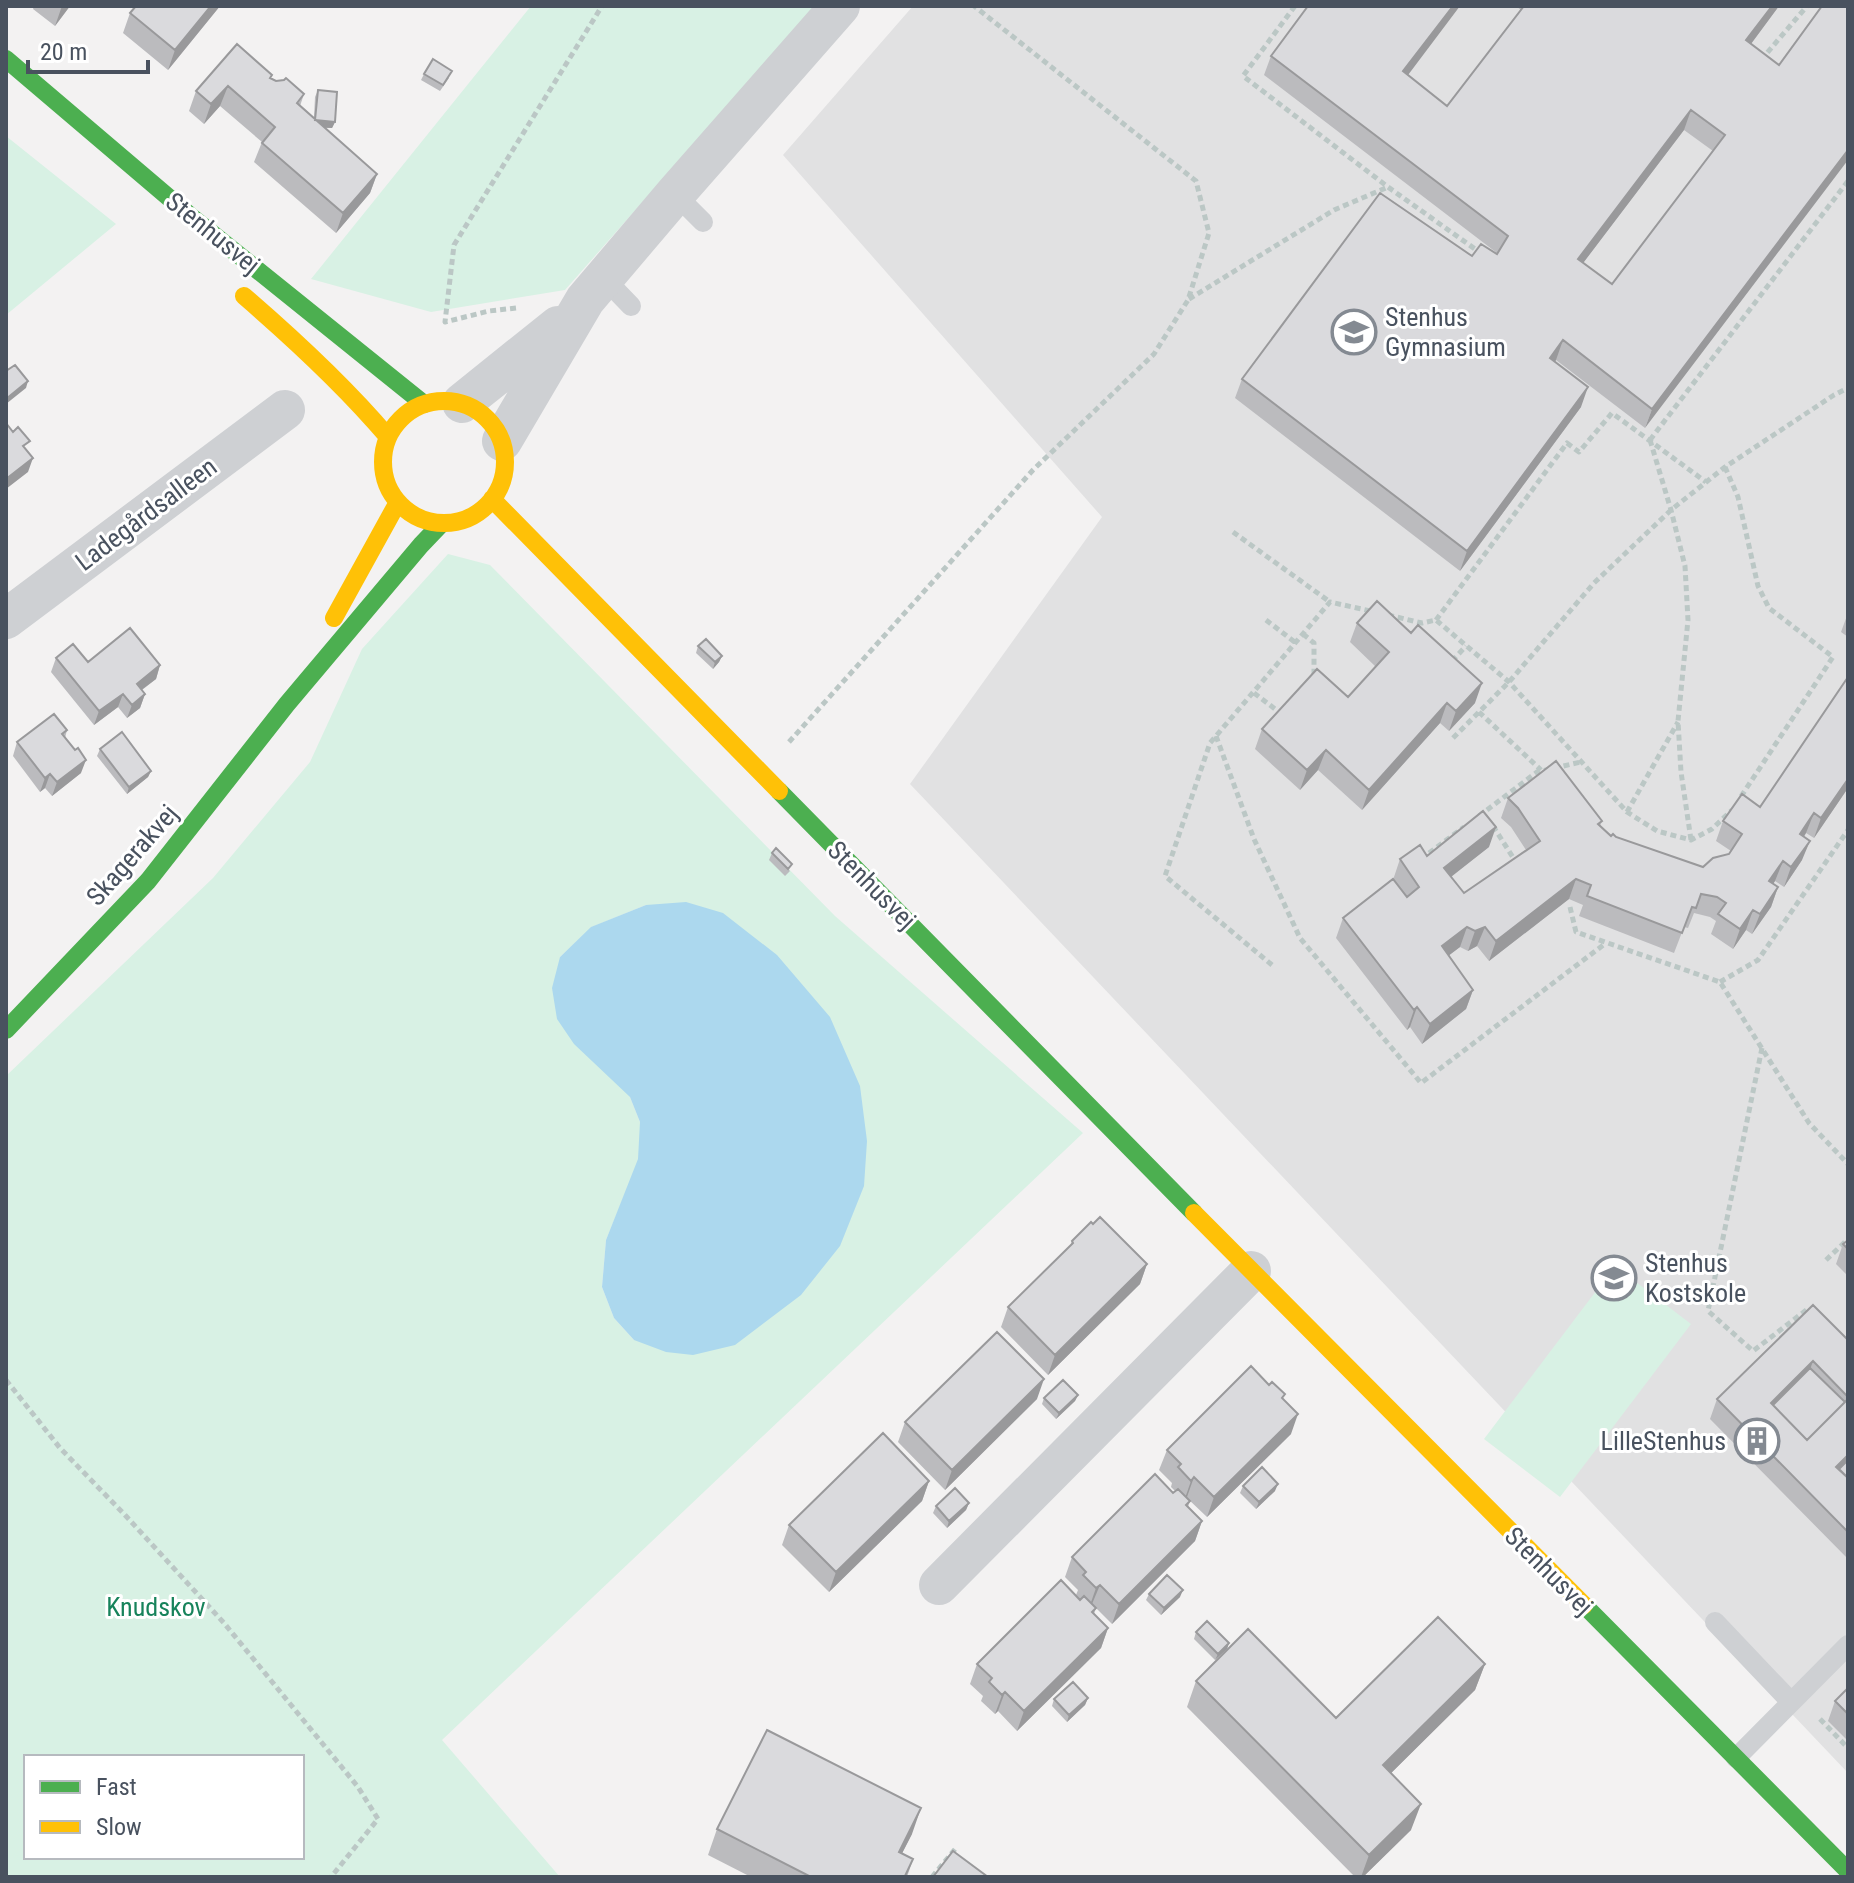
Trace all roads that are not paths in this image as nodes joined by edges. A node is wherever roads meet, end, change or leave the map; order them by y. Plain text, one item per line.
1 (840, 6) edge
2 (6, 59) edge
3 (675, 194) junction
4 (703, 222) dead end
5 (233, 287) dead end
6 (592, 293) junction
7 (631, 306) dead end
8 (443, 403) junction
9 (285, 410) dead end
10 (388, 437) junction
11 (502, 441) junction
12 (492, 499) junction
13 (398, 502) junction
14 (442, 523) junction
15 (6, 619) edge
16 (287, 704) junction
17 (6, 1030) edge
18 (1251, 1271) junction
19 (939, 1585) dead end
20 (1715, 1622) dead end
21 (1848, 1645) edge
22 (1791, 1702) junction
23 (1736, 1758) junction
24 (1848, 1871) edge

1 - 3 street
2 - 8 street, Stenhusvej
3 - 4 lane
3 - 6 street
5 - 10 street, Stenhusvej
6 - 7 lane
6 - 8 street
6 - 11 street
8 - 10 street
8 - 11 street
9 - 15 street, Ladegårdsalleen
10 - 13 street
11 - 12 street
12 - 14 street
12 - 18 street, Stenhusvej
13 - 14 street
13 - 16 street, Skagerakvej
14 - 16 street, Skagerakvej
16 - 17 street, Skagerakvej
18 - 19 street
18 - 23 street, Stenhusvej
20 - 22 lane
21 - 22 lane
22 - 23 lane
23 - 24 street, Stenhusvej

